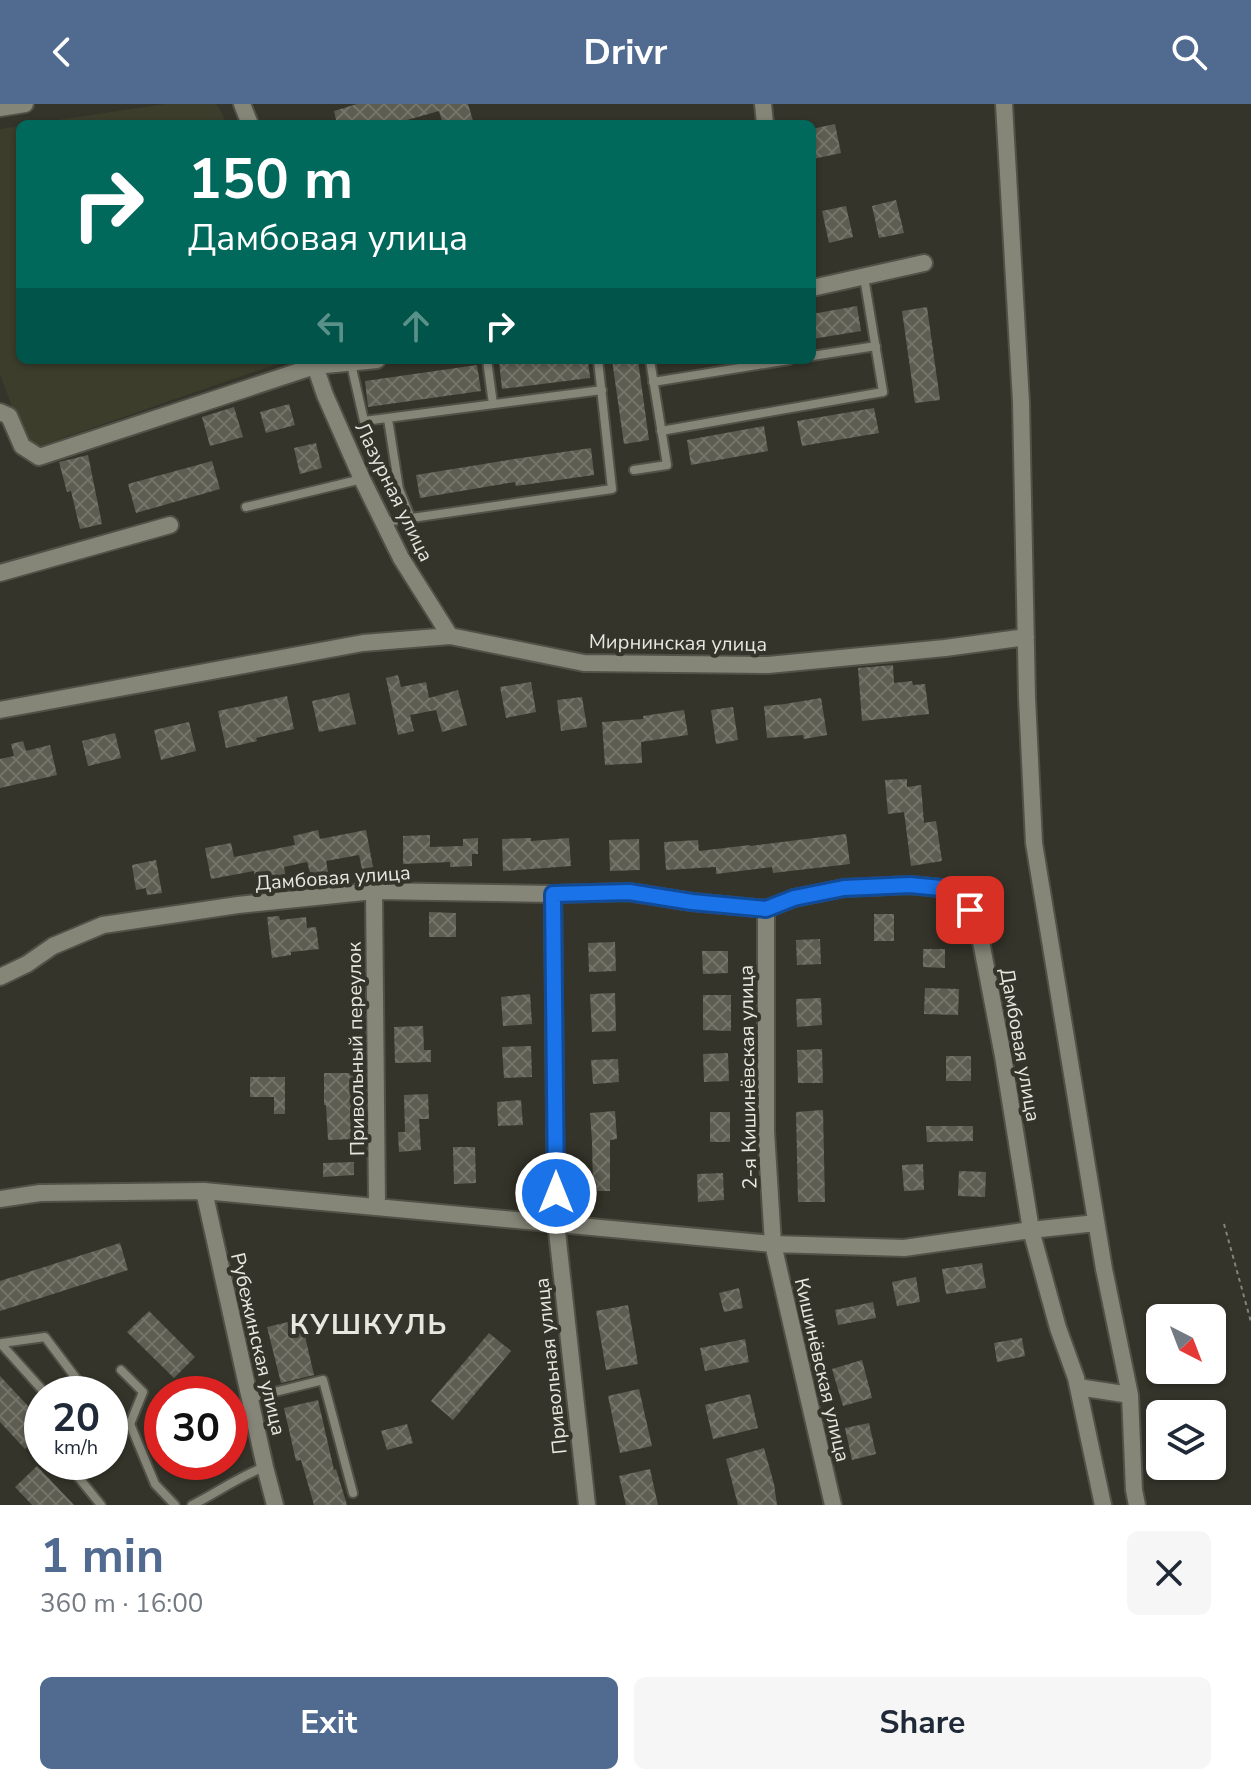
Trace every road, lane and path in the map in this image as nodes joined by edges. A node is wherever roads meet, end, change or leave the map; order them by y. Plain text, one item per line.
1 (25, 104) edge
2 (1004, 104) edge
3 (0, 108) edge
4 (924, 263) dead end
5 (864, 277) junction
6 (816, 287) edge
7 (876, 346) junction
8 (816, 355) edge
9 (311, 364) edge
10 (314, 364) edge
11 (351, 364) edge
12 (488, 364) edge
13 (599, 364) edge
14 (651, 364) edge
15 (764, 364) edge
16 (653, 382) junction
17 (602, 390) junction
18 (493, 404) junction
19 (0, 412) edge
20 (388, 419) junction
21 (661, 431) junction
22 (634, 470) dead end
23 (362, 479) junction
24 (246, 507) dead end
25 (411, 519) junction
26 (384, 522) junction
27 (170, 525) dead end
28 (0, 573) edge
29 (450, 636) junction
30 (1026, 637) junction
31 (0, 710) edge
32 (374, 891) junction
33 (553, 894) junction
34 (766, 909) junction
35 (0, 977) edge
36 (204, 1191) junction
37 (0, 1199) edge
38 (377, 1206) junction
39 (556, 1222) junction
40 (1096, 1223) junction
41 (1224, 1224) dead end
42 (1031, 1230) junction
43 (773, 1244) junction
44 (1251, 1322) edge
45 (1, 1344) edge
46 (121, 1370) dead end
47 (30, 1376) edge
48 (74, 1376) edge
49 (1078, 1387) junction
50 (1130, 1395) junction
51 (250, 1398) junction
52 (130, 1424) joint
53 (265, 1467) junction
54 (81, 1480) edge
55 (353, 1493) dead end
56 (101, 1505) edge
57 (175, 1505) edge
58 (192, 1505) edge
59 (275, 1505) edge
60 (587, 1505) edge
61 (833, 1505) edge
62 (1103, 1505) edge
63 (1137, 1505) edge

1 - 3 street
2 - 30 street
4 - 5 street
5 - 6 street
5 - 7 lane
7 - 8 lane
7 - 21 lane
9 - 19 street
10 - 23 street, Лазурная улица
11 - 20 lane
12 - 18 lane
13 - 17 lane
14 - 16 lane
15 - 16 lane
16 - 21 lane
17 - 18 lane
17 - 25 lane
18 - 20 lane
20 - 25 lane
21 - 22 lane
23 - 24 lane
23 - 26 street, Лазурная улица
25 - 26 lane
26 - 29 street, Лазурная улица
27 - 28 street
29 - 30 street, Мирнинская улица
29 - 31 street, Мирнинская улица
30 - 40 street
32 - 33 street, Дамбовая улица
32 - 35 street, Дамбовая улица
32 - 38 street, Привольный переулок
33 - 34 street, Дамбовая улица
33 - 39 street, Привольная улица
34 - 42 street, Дамбовая улица
34 - 43 street, 2-я Кишинёвская улица
36 - 37 street
36 - 38 street
36 - 51 street, Рубежинская улица
38 - 39 street
39 - 43 street
39 - 60 street, Привольная улица
40 - 42 street
40 - 50 street
41 - 44 path
42 - 43 street
42 - 49 street, Дамбовая улица
43 - 61 street, Кишинёвская улица
45 - 47 lane
45 - 48 lane
46 - 52 lane
49 - 50 street
49 - 62 street, Дамбовая улица
50 - 63 street
51 - 53 street, Рубежинская улица
51 - 55 lane
52 - 57 lane
53 - 58 lane
53 - 59 street, Рубежинская улица
54 - 56 lane

